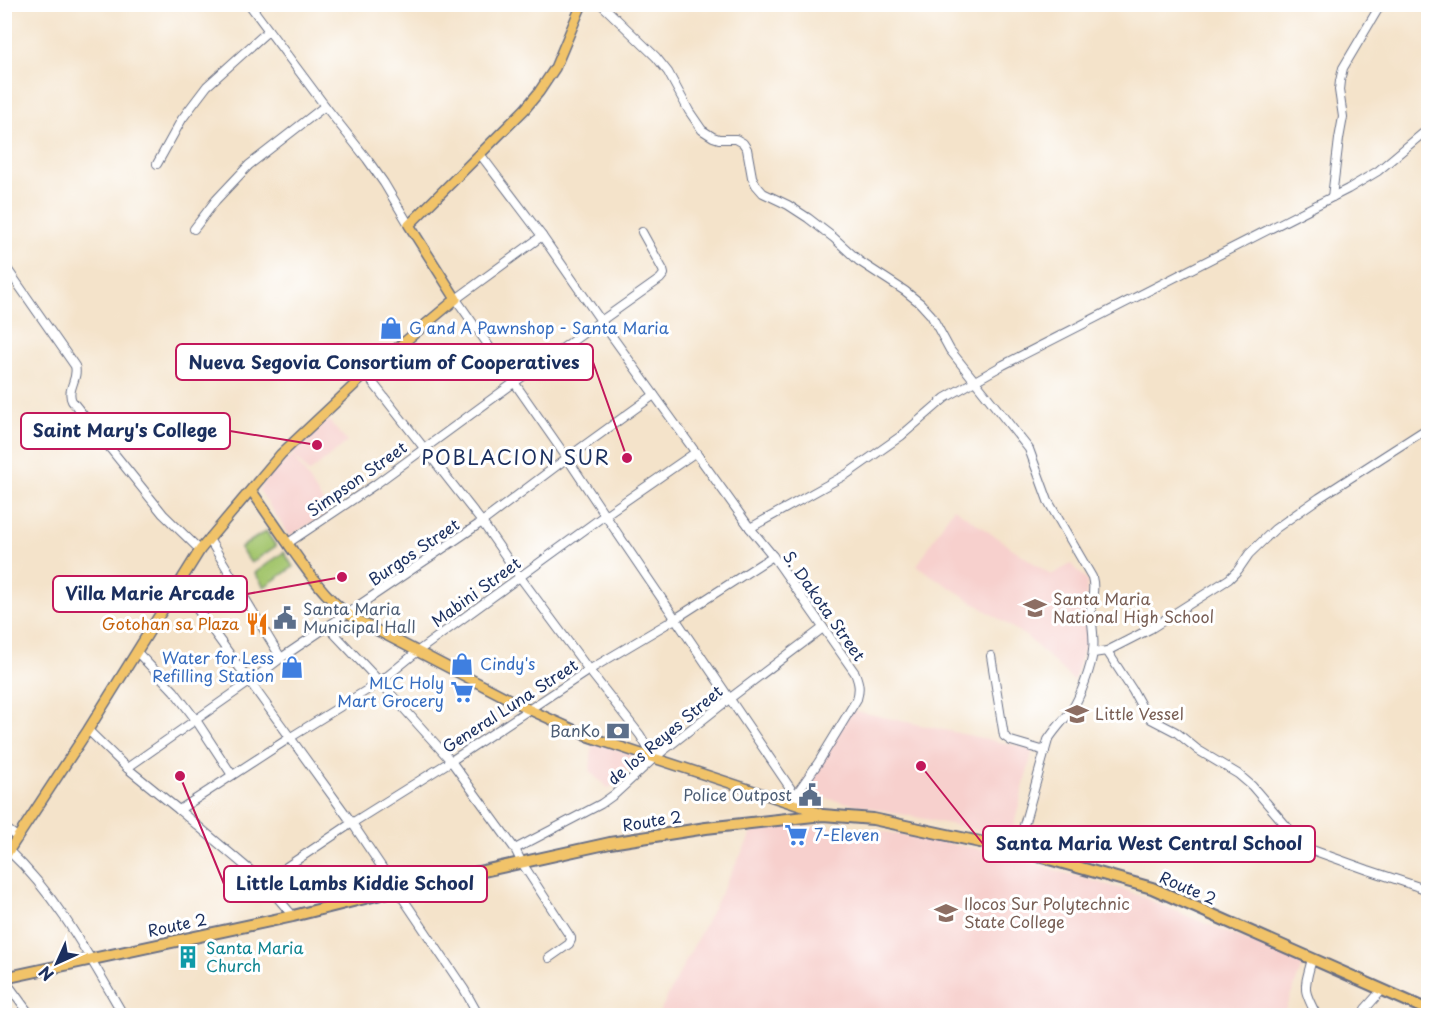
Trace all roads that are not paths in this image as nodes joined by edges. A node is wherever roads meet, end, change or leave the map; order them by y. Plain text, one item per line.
1 (249, 4) edge
2 (582, 4) edge
3 (601, 4) edge
4 (1382, 4) edge
5 (268, 31) junction
6 (325, 106) junction
7 (1428, 129) edge
8 (480, 154) junction
9 (156, 164) dead end
10 (1332, 197) junction
11 (409, 225) junction
12 (194, 229) dead end
13 (642, 232) dead end
14 (542, 236) junction
15 (4, 268) edge
16 (456, 298) junction
17 (601, 321) junction
18 (366, 374) junction
19 (977, 380) junction
20 (515, 382) junction
21 (654, 395) junction
22 (1428, 428) edge
23 (424, 448) junction
24 (696, 452) junction
25 (567, 458) junction
26 (251, 490) junction
27 (605, 515) junction
28 (482, 522) junction
29 (750, 528) junction
30 (209, 539) junction
31 (288, 543) junction
32 (200, 550) junction
33 (773, 556) junction
34 (520, 577) junction
35 (179, 584) junction
36 (346, 614) junction
37 (675, 619) junction
38 (328, 627) junction
39 (823, 628) junction
40 (418, 651) junction
41 (1107, 651) junction
42 (136, 652) junction
43 (1093, 653) junction
44 (991, 656) dead end
45 (281, 658) junction
46 (589, 670) junction
47 (251, 681) junction
48 (380, 682) junction
49 (729, 699) junction
50 (528, 709) junction
51 (196, 720) junction
52 (88, 730) junction
53 (291, 737) junction
54 (1045, 751) junction
55 (652, 758) junction
56 (451, 760) junction
57 (127, 768) junction
58 (232, 775) junction
59 (795, 796) junction
60 (803, 807) junction
61 (179, 810) junction
62 (824, 815) junction
63 (352, 823) junction
64 (4, 827) edge
65 (18, 838) junction
66 (515, 849) junction
67 (1017, 850) junction
68 (7, 855) edge
69 (522, 863) junction
70 (264, 882) junction
71 (397, 890) junction
72 (1428, 890) edge
73 (293, 916) junction
74 (549, 958) dead end
75 (90, 959) junction
76 (1312, 959) junction
77 (4, 979) edge
78 (1382, 990) junction
79 (1428, 1010) edge
80 (31, 1016) edge
81 (124, 1016) edge
82 (479, 1016) edge
83 (1317, 1016) edge
84 (1364, 1016) edge

1 - 5 street
2 - 8 main road
3 - 19 street
4 - 10 street
5 - 6 street
5 - 9 street
6 - 11 street
6 - 12 street
7 - 10 street
8 - 11 main road
8 - 14 street, S. Dakota Street
10 - 19 street
11 - 16 main road
13 - 17 street, Simpson Street
14 - 16 street
14 - 17 street, S. Dakota Street
15 - 32 street
16 - 18 main road
16 - 20 street
17 - 20 street, Simpson Street
17 - 21 street, S. Dakota Street
18 - 23 street
18 - 26 main road
19 - 29 street
19 - 43 street
20 - 23 street, Simpson Street
20 - 25 street
21 - 24 street, S. Dakota Street
21 - 25 street, Burgos Street
22 - 41 street
23 - 28 street
23 - 31 street, Simpson Street
24 - 27 street, Mabini Street
24 - 29 street, S. Dakota Street
25 - 27 street
25 - 28 street, Burgos Street
26 - 30 main road
26 - 31 main road
27 - 34 street, Mabini Street
27 - 37 street
28 - 34 street
28 - 36 street, Burgos Street
29 - 33 street, S. Dakota Street
30 - 32 main road
30 - 45 street
31 - 36 main road
32 - 35 main road
33 - 37 street, General Luna Street
33 - 39 street, S. Dakota Street
34 - 40 street, Mabini Street
34 - 46 street
35 - 42 main road
35 - 47 street
36 - 38 street, Burgos Street
36 - 40 main road
37 - 46 street, General Luna Street
37 - 49 street
38 - 45 street, Burgos Street
38 - 48 street
39 - 49 street, de los Reyes Street
39 - 59 street, S. Dakota Street
40 - 48 street, Mabini Street
40 - 50 main road
41 - 43 street
41 - 72 street
42 - 51 street
42 - 52 main road
43 - 54 street
44 - 54 street
45 - 47 street, Burgos Street
46 - 50 street, General Luna Street
46 - 55 street
47 - 51 street, Burgos Street
47 - 53 street
48 - 53 street, Mabini Street
48 - 56 street
49 - 55 street, de los Reyes Street
49 - 59 street
50 - 55 main road
50 - 56 street, General Luna Street
51 - 57 street, Burgos Street
51 - 58 street
52 - 57 street
52 - 65 main road
53 - 58 street, Mabini Street
53 - 63 street
54 - 67 street
55 - 60 main road
55 - 66 street, de los Reyes Street
56 - 63 street, General Luna Street
56 - 66 street
57 - 61 street
58 - 61 street, Mabini Street
59 - 60 street
60 - 62 main road
61 - 70 street
62 - 67 highway, Route 2
62 - 69 highway, Route 2
63 - 70 street, General Luna Street
63 - 71 street
64 - 65 street
65 - 68 main road
66 - 69 street
67 - 76 highway, Route 2
68 - 75 street
69 - 71 highway, Route 2
69 - 74 street
70 - 73 street
71 - 73 highway, Route 2
71 - 82 street
73 - 75 highway, Route 2
75 - 77 highway, Route 2
75 - 81 street
76 - 78 highway, Route 2
76 - 83 street
77 - 80 street
78 - 79 highway, Route 2
78 - 84 street

